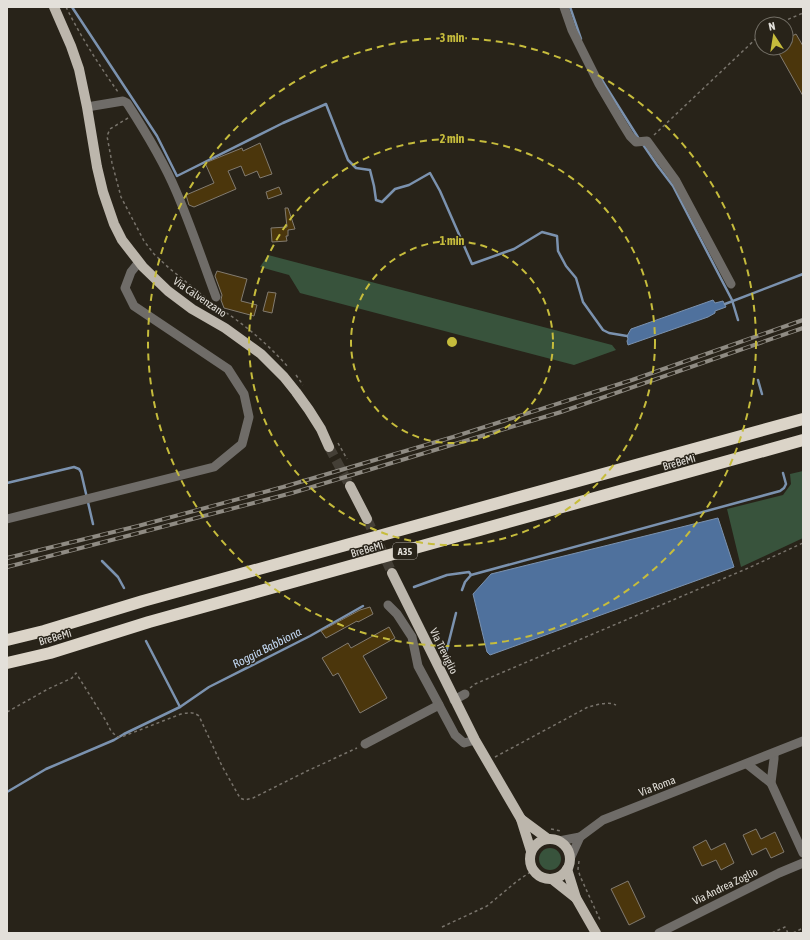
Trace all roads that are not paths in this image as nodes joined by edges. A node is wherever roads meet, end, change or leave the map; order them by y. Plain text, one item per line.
1 (54, 7) edge
2 (564, 7) edge
3 (87, 107) junction
4 (139, 262) junction
5 (731, 284) dead end
6 (216, 297) dead end
7 (803, 419) edge
8 (803, 440) edge
9 (329, 447) tunnel mouth
10 (350, 486) tunnel mouth
11 (7, 519) edge
12 (367, 519) tunnel mouth
13 (392, 573) tunnel mouth
14 (388, 605) dead end
15 (7, 640) edge
16 (7, 663) edge
17 (465, 694) road end
18 (454, 700) junction
19 (439, 705) junction
20 (475, 740) junction
21 (803, 741) edge
22 (365, 744) road end
23 (774, 754) junction
24 (747, 764) junction
25 (772, 783) junction
26 (521, 819) junction
27 (549, 834) junction
28 (562, 837) junction
29 (580, 837) junction
30 (531, 850) junction
31 (803, 853) edge
32 (572, 861) junction
33 (803, 863) edge
34 (552, 879) junction
35 (576, 898) junction
36 (600, 930) edge
37 (659, 933) edge

1 - 3 main road, Via Calvenzano
2 - 5 street
3 - 4 main road, Via Calvenzano
3 - 6 street
4 - 9 main road, Via Calvenzano
4 - 11 street
7 - 15 highway, BreBeMi / A35
8 - 16 highway, BreBeMi / A35
10 - 12 main road
13 - 18 main road, Via Treviglio
14 - 19 street
17 - 18 street
18 - 20 main road, Via Treviglio
19 - 20 street
19 - 22 street
20 - 26 main road, Via Treviglio
21 - 23 street, Via Roma
23 - 24 street, Via Roma
23 - 25 street
24 - 25 street
24 - 29 street, Via Roma
25 - 31 street
26 - 27 main road, Via Treviglio
26 - 30 main road, Via Treviglio
27 - 28 main road, Via Treviglio
27 - 30 main road
28 - 29 street, Via Roma
28 - 32 main road
29 - 32 street, Via Roma
30 - 34 main road, Via Treviglio
32 - 34 main road
32 - 35 main road
33 - 37 street, Via Andrea Zoglio
34 - 35 main road
35 - 36 main road

